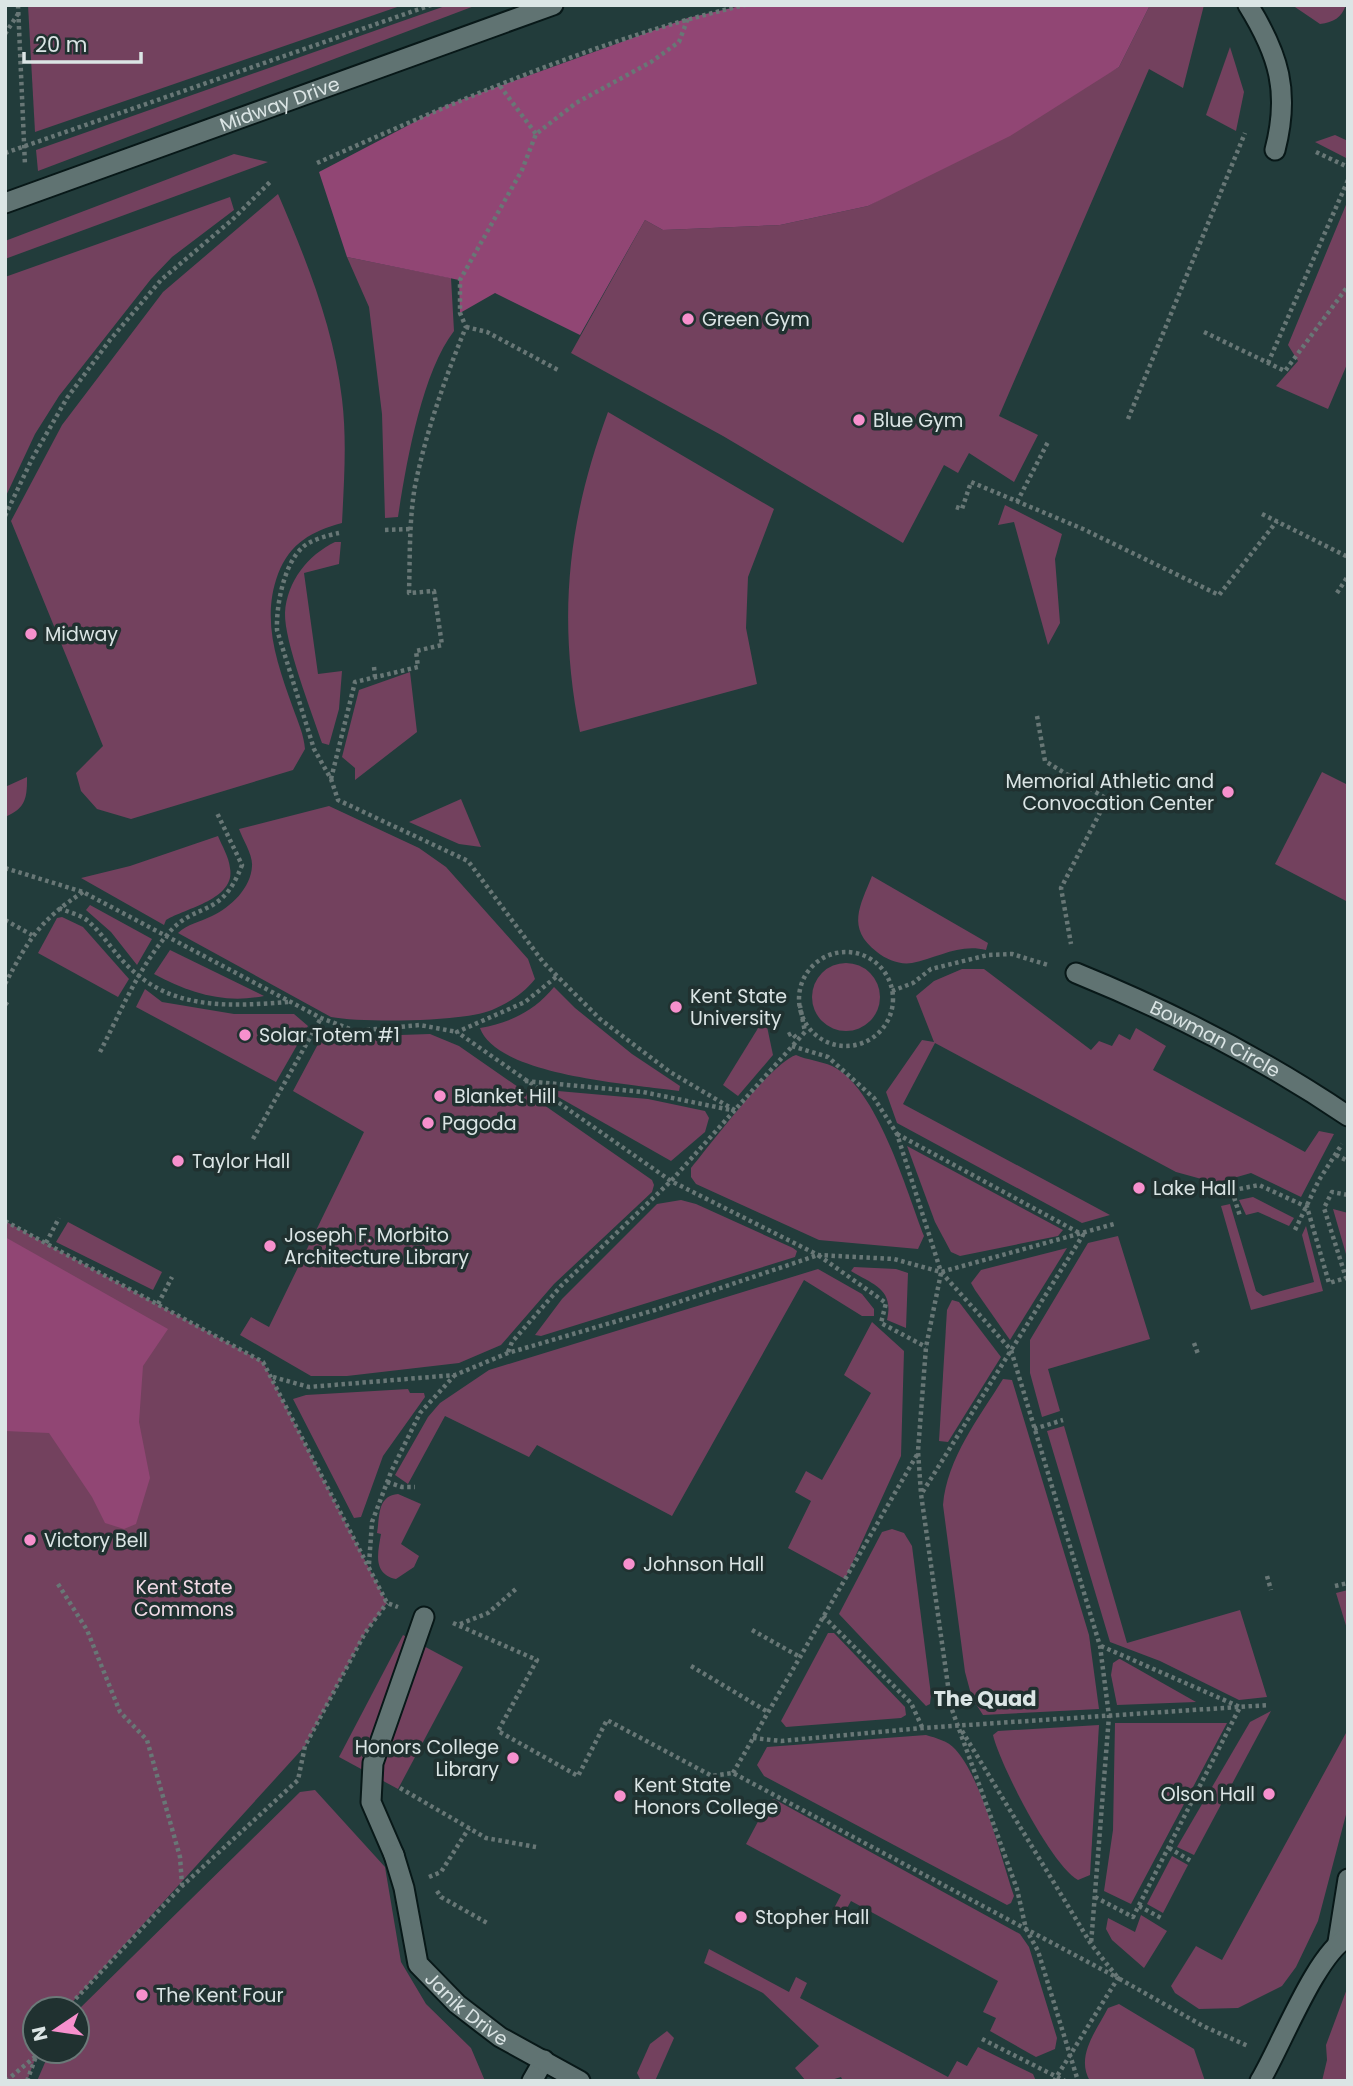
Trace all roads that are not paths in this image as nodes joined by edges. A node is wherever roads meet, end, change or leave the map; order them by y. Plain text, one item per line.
1 (553, 5) edge
2 (1248, 5) edge
3 (1275, 150) dead end
4 (5, 203) edge
5 (1076, 973) road end
6 (1348, 1116) edge
7 (425, 1617) road end
8 (1348, 1879) edge
9 (1343, 1940) edge
10 (544, 2060) junction
11 (532, 2081) edge
12 (580, 2081) edge
13 (1260, 2081) edge

1 - 4 street, Midway Drive
2 - 3 street
5 - 6 street, Bowman Circle
7 - 10 street, Janik Drive
8 - 9 street
9 - 13 street
10 - 11 street
10 - 12 street, Janik Drive

